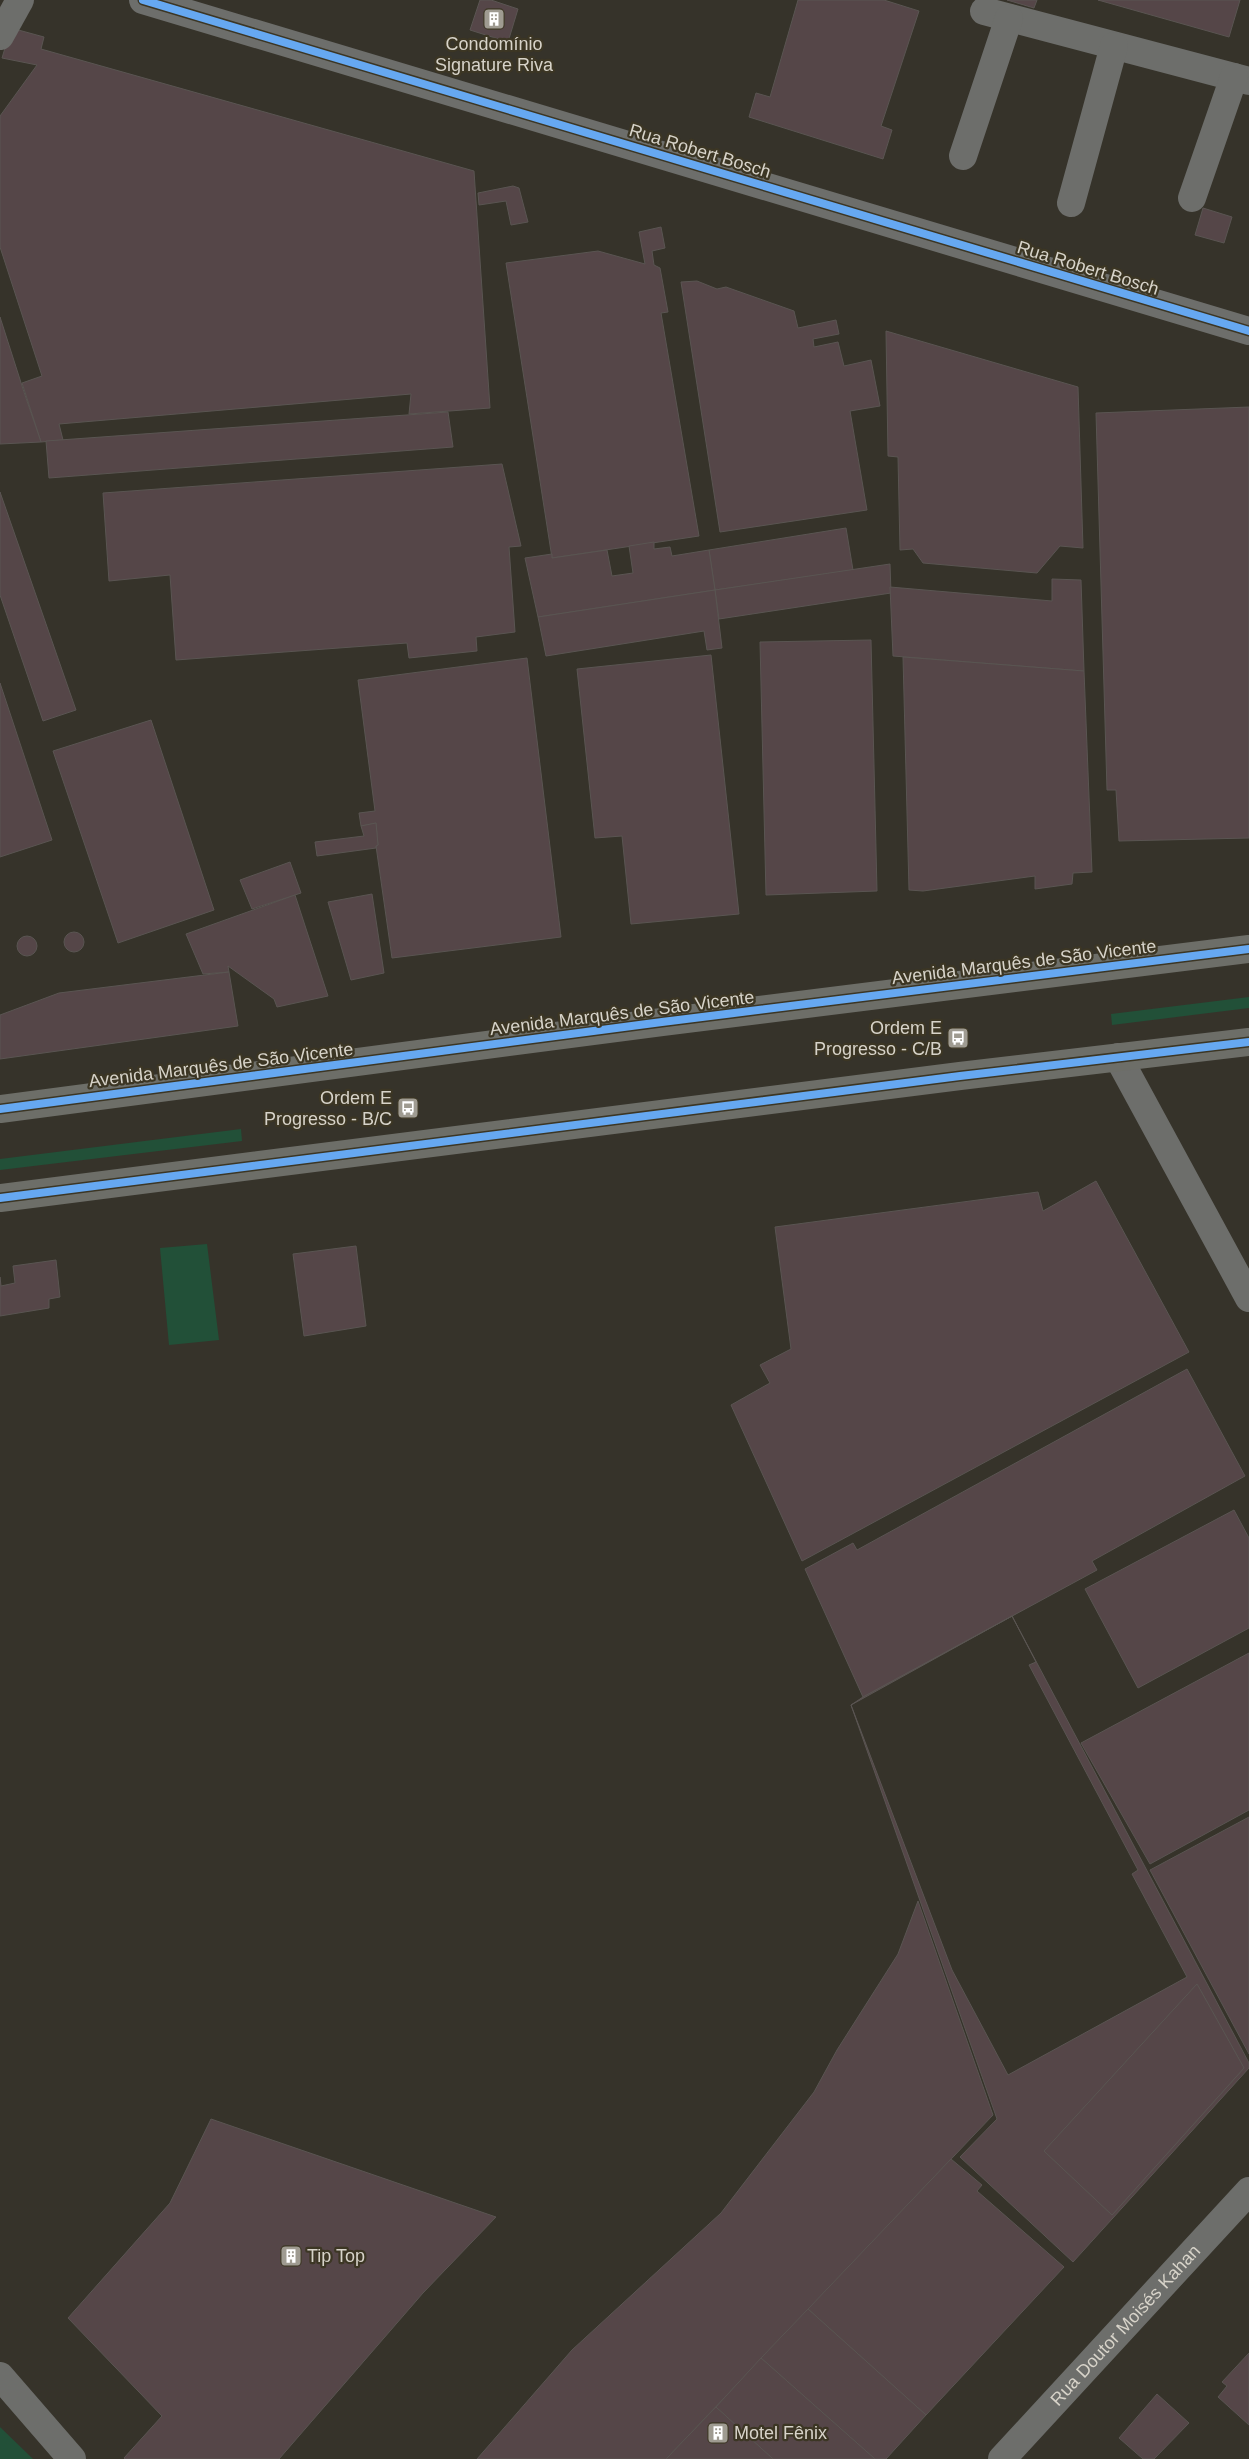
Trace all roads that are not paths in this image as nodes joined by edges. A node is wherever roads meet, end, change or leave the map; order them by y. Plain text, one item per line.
1 (20, 0) edge
2 (143, 0) edge
3 (984, 11) dead end
4 (1009, 18) junction
5 (0, 36) edge
6 (1114, 46) junction
7 (1241, 79) edge
8 (963, 156) dead end
9 (1192, 198) dead end
10 (1071, 203) dead end
11 (1249, 332) edge
12 (1249, 950) edge
13 (1249, 1042) edge
14 (1118, 1057) junction
15 (0, 1109) edge
16 (0, 1198) edge
17 (1249, 1298) edge
18 (1249, 2191) edge
19 (0, 2376) edge
20 (72, 2459) edge
21 (1002, 2459) edge

1 - 5 street
2 - 11 street, Rua Robert Bosch
3 - 4 street
4 - 6 street
4 - 8 street
6 - 7 street
6 - 10 street
7 - 9 street
12 - 15 main road, Avenida Marquês de São Vicente
13 - 14 main road
14 - 16 main road
14 - 17 street
18 - 21 street, Rua Doutor Moisés Kahan
19 - 20 street

